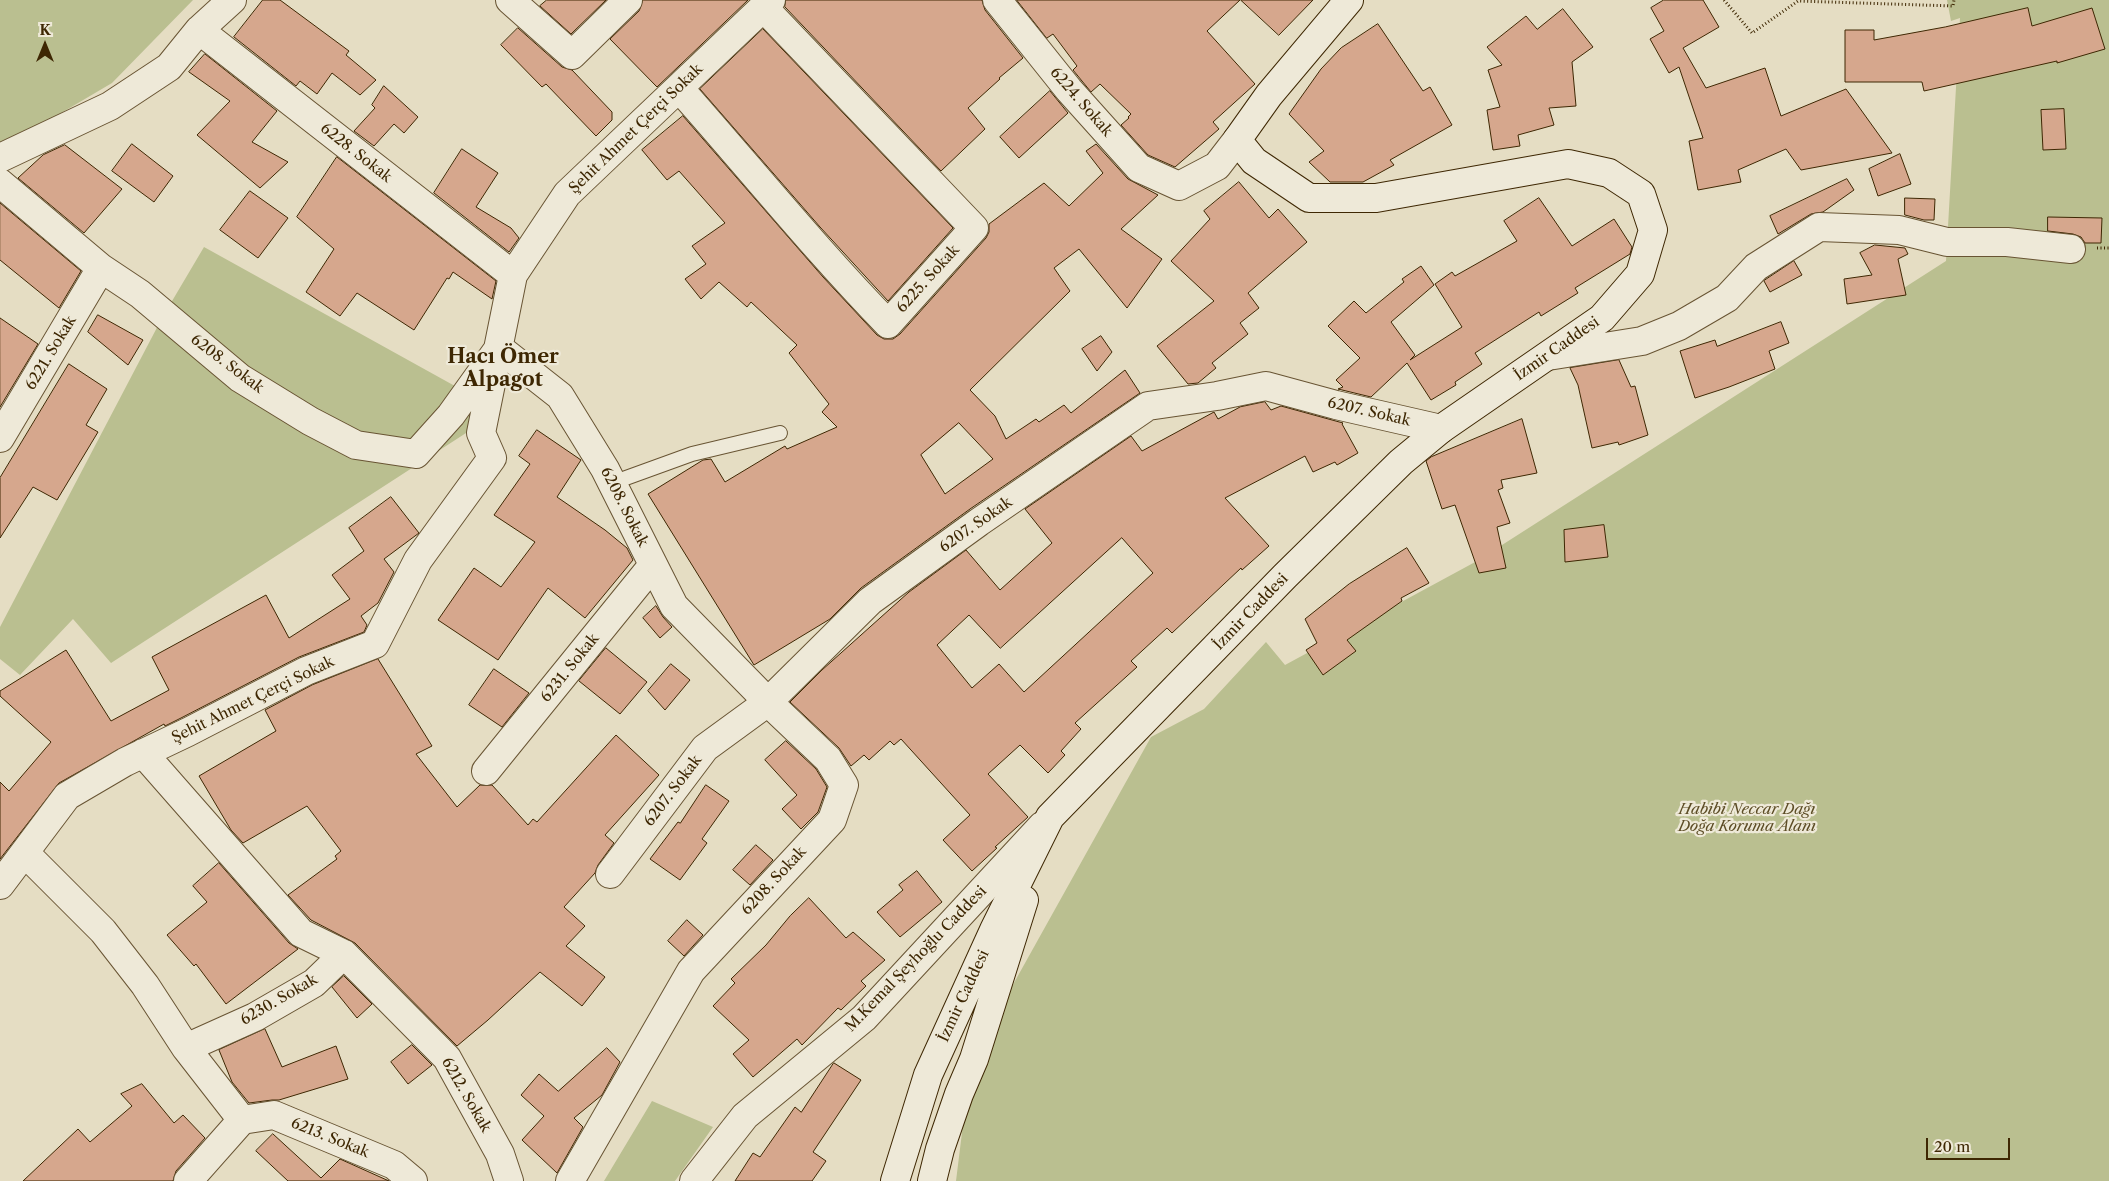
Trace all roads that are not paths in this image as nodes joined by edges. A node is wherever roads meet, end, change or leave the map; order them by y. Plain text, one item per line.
1 (232, 0) edge
2 (510, 0) edge
3 (628, 0) edge
4 (997, 0) edge
5 (1349, 0) edge
6 (767, 4) edge
7 (199, 30) junction
8 (679, 88) junction
9 (1237, 140) junction
10 (0, 158) edge
11 (0, 183) edge
12 (2070, 249) dead end
13 (101, 268) junction
14 (513, 275) junction
15 (499, 348) junction
16 (1548, 356) junction
17 (1441, 429) junction
18 (780, 433) dead end
19 (0, 438) edge
20 (612, 483) junction
21 (653, 565) junction
22 (768, 702) junction
23 (142, 753) junction
24 (486, 772) dead end
25 (1050, 817) junction
26 (25, 852) junction
27 (610, 874) dead end
28 (0, 885) edge
29 (344, 954) junction
30 (186, 1048) junction
31 (242, 1120) junction
32 (188, 1181) edge
33 (413, 1181) edge
34 (509, 1181) edge
35 (570, 1181) edge
36 (694, 1181) edge
37 (895, 1181) edge
38 (932, 1181) edge

1 - 7 street
2 - 3 street
4 - 9 street, 6224. Sokak
5 - 9 street
6 - 8 street, Şehit Ahmet Çerçi Sokak
6 - 8 street, 6225. Sokak
7 - 10 street
7 - 14 street, 6228. Sokak
8 - 14 street, Şehit Ahmet Çerçi Sokak
9 - 16 street, İzmir Caddesi
11 - 13 street, 6208. Sokak
12 - 16 street
13 - 15 street, 6208. Sokak
13 - 19 street, 6221. Sokak
14 - 15 street, Şehit Ahmet Çerçi Sokak
15 - 20 street, 6208. Sokak
15 - 23 street, Şehit Ahmet Çerçi Sokak
16 - 17 street, İzmir Caddesi
17 - 22 street, 6207. Sokak
17 - 25 street, İzmir Caddesi
18 - 20 lane
20 - 21 street, 6208. Sokak
21 - 22 street, 6208. Sokak
21 - 24 street, 6231. Sokak
22 - 27 street, 6207. Sokak
22 - 35 street, 6208. Sokak
23 - 26 street, Şehit Ahmet Çerçi Sokak
23 - 29 street
25 - 36 street, M.Kemal Şeyhoğlu Caddesi
25 - 37 street, İzmir Caddesi
25 - 38 street, İzmir Caddesi
26 - 28 street, Şehit Ahmet Çerçi Sokak
26 - 30 street
29 - 30 street, 6230. Sokak
29 - 34 street, 6212. Sokak
30 - 31 street
31 - 32 street
31 - 33 street, 6213. Sokak

